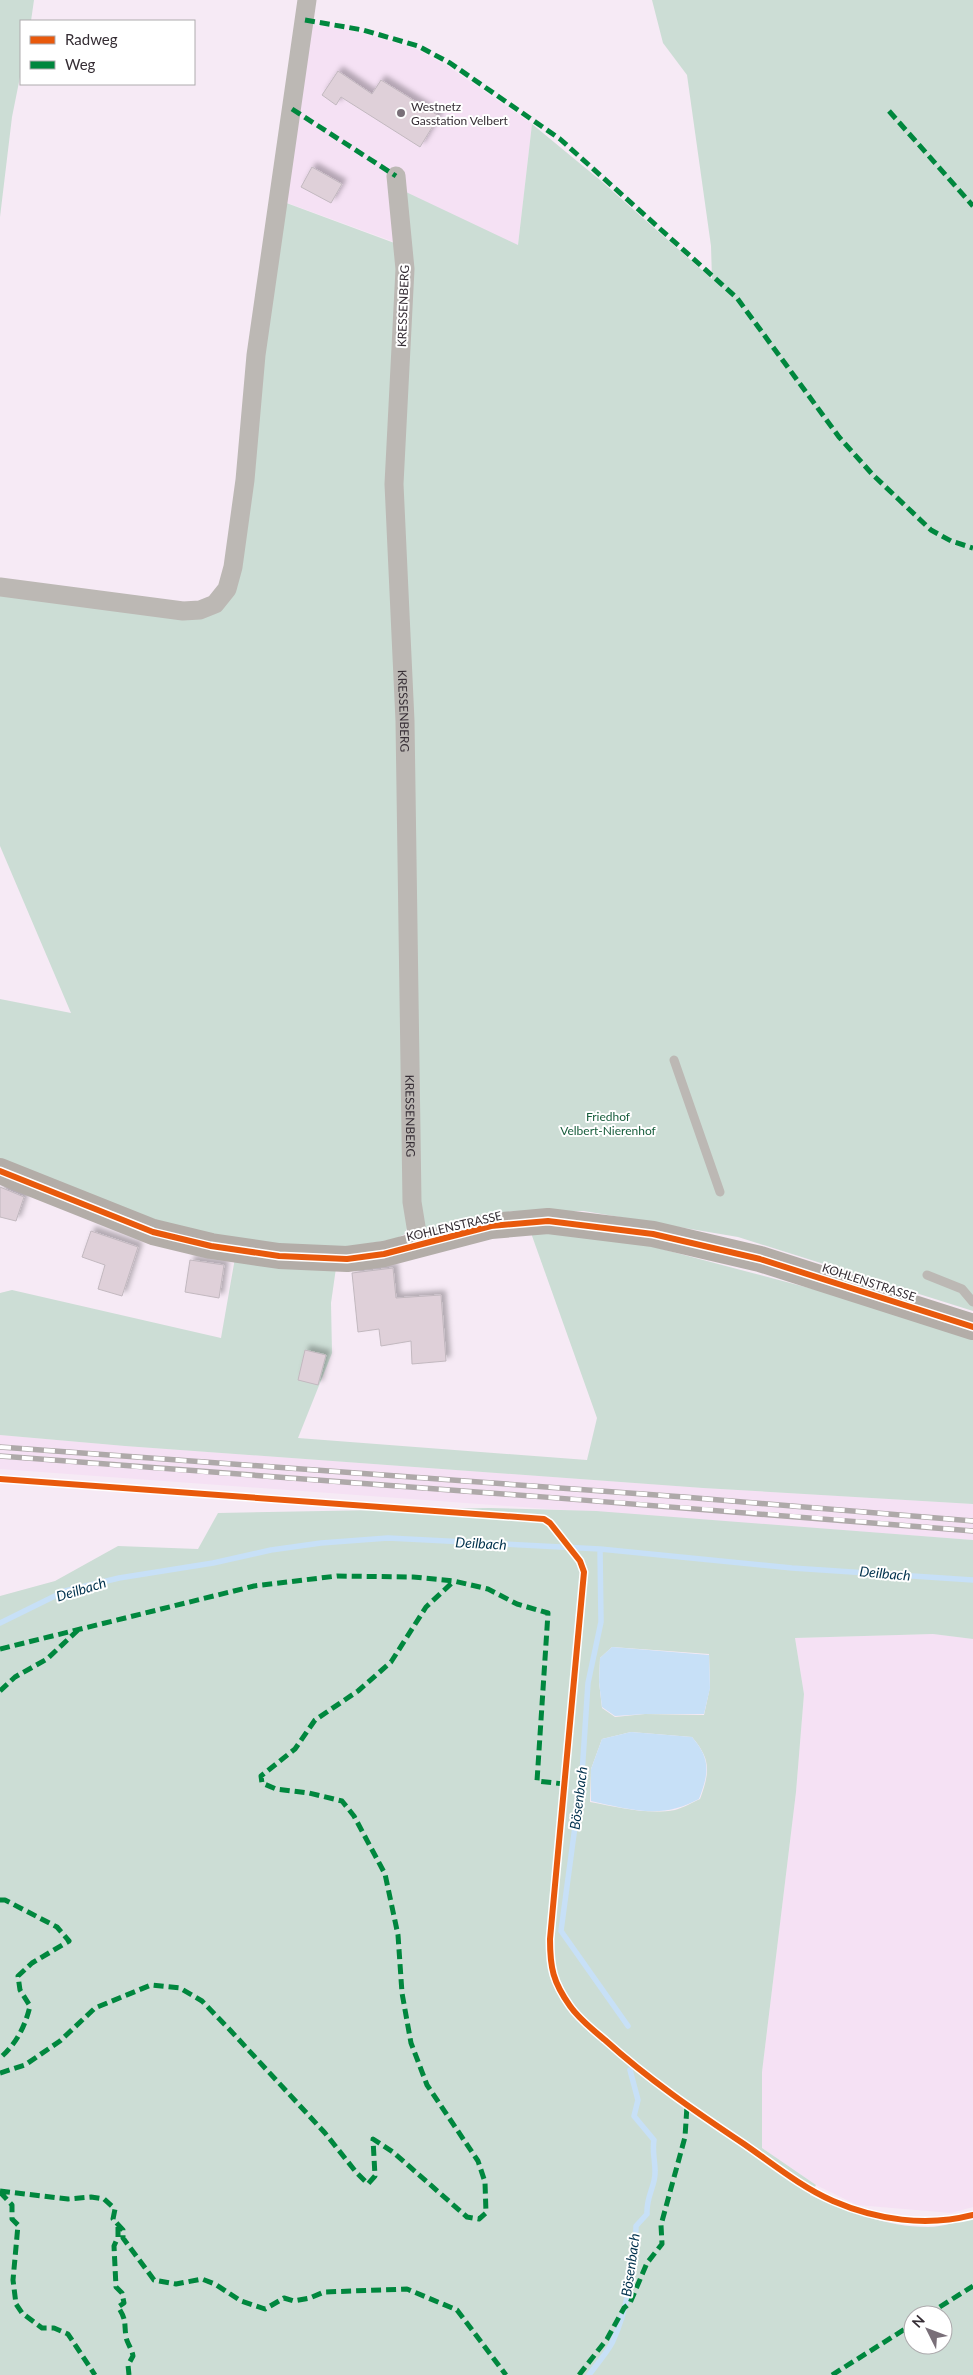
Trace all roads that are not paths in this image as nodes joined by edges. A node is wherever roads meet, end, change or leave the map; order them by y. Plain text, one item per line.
1 (307, 0) edge
2 (396, 176) dead end
3 (0, 587) edge
4 (674, 1060) dead end
5 (0, 1171) edge
6 (720, 1192) dead end
7 (419, 1246) junction
8 (927, 1275) dead end
9 (973, 1302) edge
10 (973, 1327) edge

1 - 3 street
2 - 7 street, KRESSENBERG
4 - 6 lane
5 - 7 main road, KOHLENSTRASSE
7 - 10 main road, KOHLENSTRASSE
8 - 9 lane

